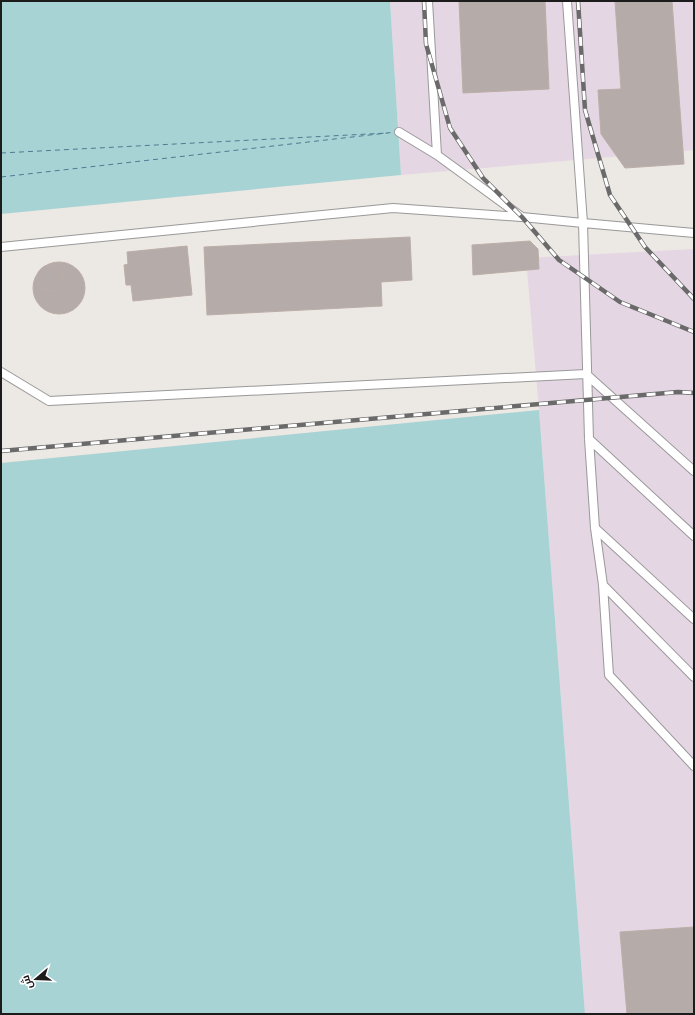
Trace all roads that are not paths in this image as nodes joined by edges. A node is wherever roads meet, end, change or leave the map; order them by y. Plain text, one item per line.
1 (428, 1) edge
2 (567, 1) edge
3 (399, 132) dead end
4 (437, 155) junction
5 (522, 217) junction
6 (584, 223) junction
7 (694, 233) edge
8 (1, 247) edge
9 (1, 372) edge
10 (586, 374) junction
11 (589, 439) junction
12 (694, 471) edge
13 (595, 528) junction
14 (694, 536) edge
15 (603, 585) junction
16 (694, 619) edge
17 (694, 677) edge
18 (694, 766) edge

1 - 4 lane
2 - 6 lane
3 - 4 lane
4 - 5 lane
5 - 6 lane
5 - 8 lane
6 - 7 lane
6 - 10 lane
9 - 10 lane
10 - 11 lane
10 - 12 lane
11 - 13 lane
11 - 14 lane
13 - 15 lane
13 - 16 lane
15 - 17 lane
15 - 18 lane

